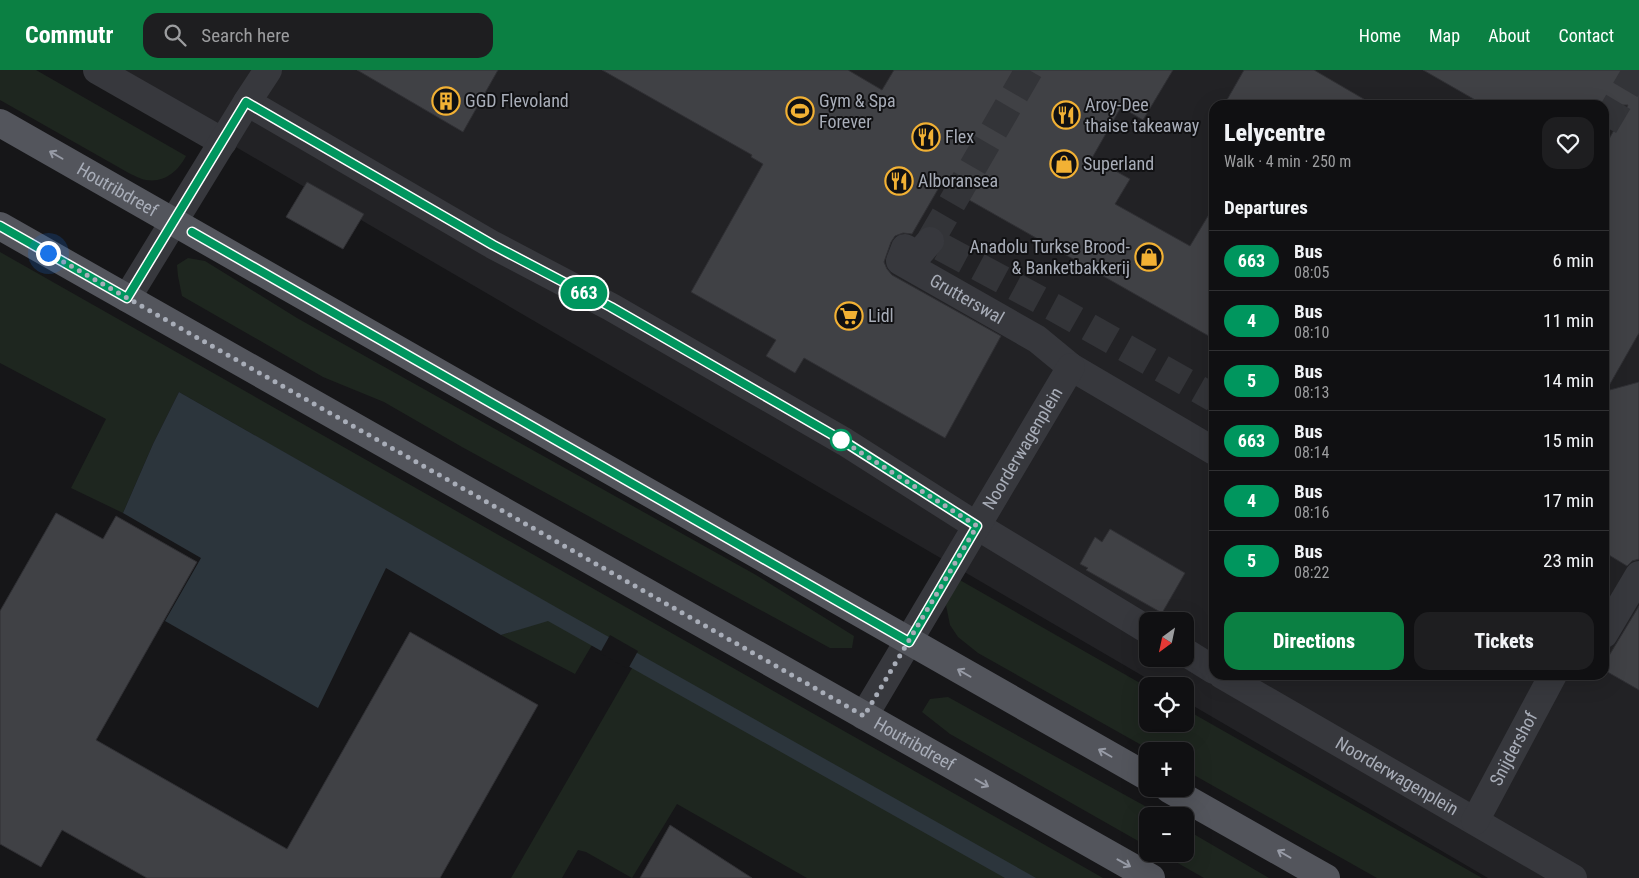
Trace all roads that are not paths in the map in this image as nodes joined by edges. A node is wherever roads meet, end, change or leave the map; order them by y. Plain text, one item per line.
1 (96, 70) edge
2 (268, 70) edge
3 (246, 102) junction
4 (0, 123) edge
5 (223, 142) junction
6 (174, 222) junction
7 (0, 226) edge
8 (930, 241) dead end
9 (127, 298) junction
10 (1071, 367) junction
11 (1209, 447) edge
12 (977, 526) junction
13 (1639, 575) edge
14 (1139, 625) edge
15 (1609, 626) edge
16 (909, 642) junction
17 (1194, 658) edge
18 (1209, 667) edge
19 (1231, 680) edge
20 (1550, 680) edge
21 (864, 716) junction
22 (1139, 772) edge
23 (1183, 797) edge
24 (1475, 821) junction
25 (1151, 878) edge
26 (1326, 878) edge
27 (1573, 878) edge

1 - 5 street
2 - 3 street
3 - 5 street
3 - 12 street
6 -> 4 main road, Houtribdreef
5 - 6 street
6 - 9 street
6 - 16 main road, Houtribdreef
7 - 9 main road, Houtribdreef
8 - 10 street, Grutterswal
9 - 21 main road, Houtribdreef
10 - 11 street, Noorderwagenplein
10 - 12 street, Noorderwagenplein
12 - 14 street, Noorderwagenplein
12 - 16 street
13 - 15 street
16 - 21 street
22 -> 16 main road, Houtribdreef
17 - 18 street
19 - 24 street, Noorderwagenplein
20 - 24 street, Snijdershof
21 -> 25 main road, Houtribdreef
26 -> 23 main road
24 - 27 street, Noorderwagenplein

